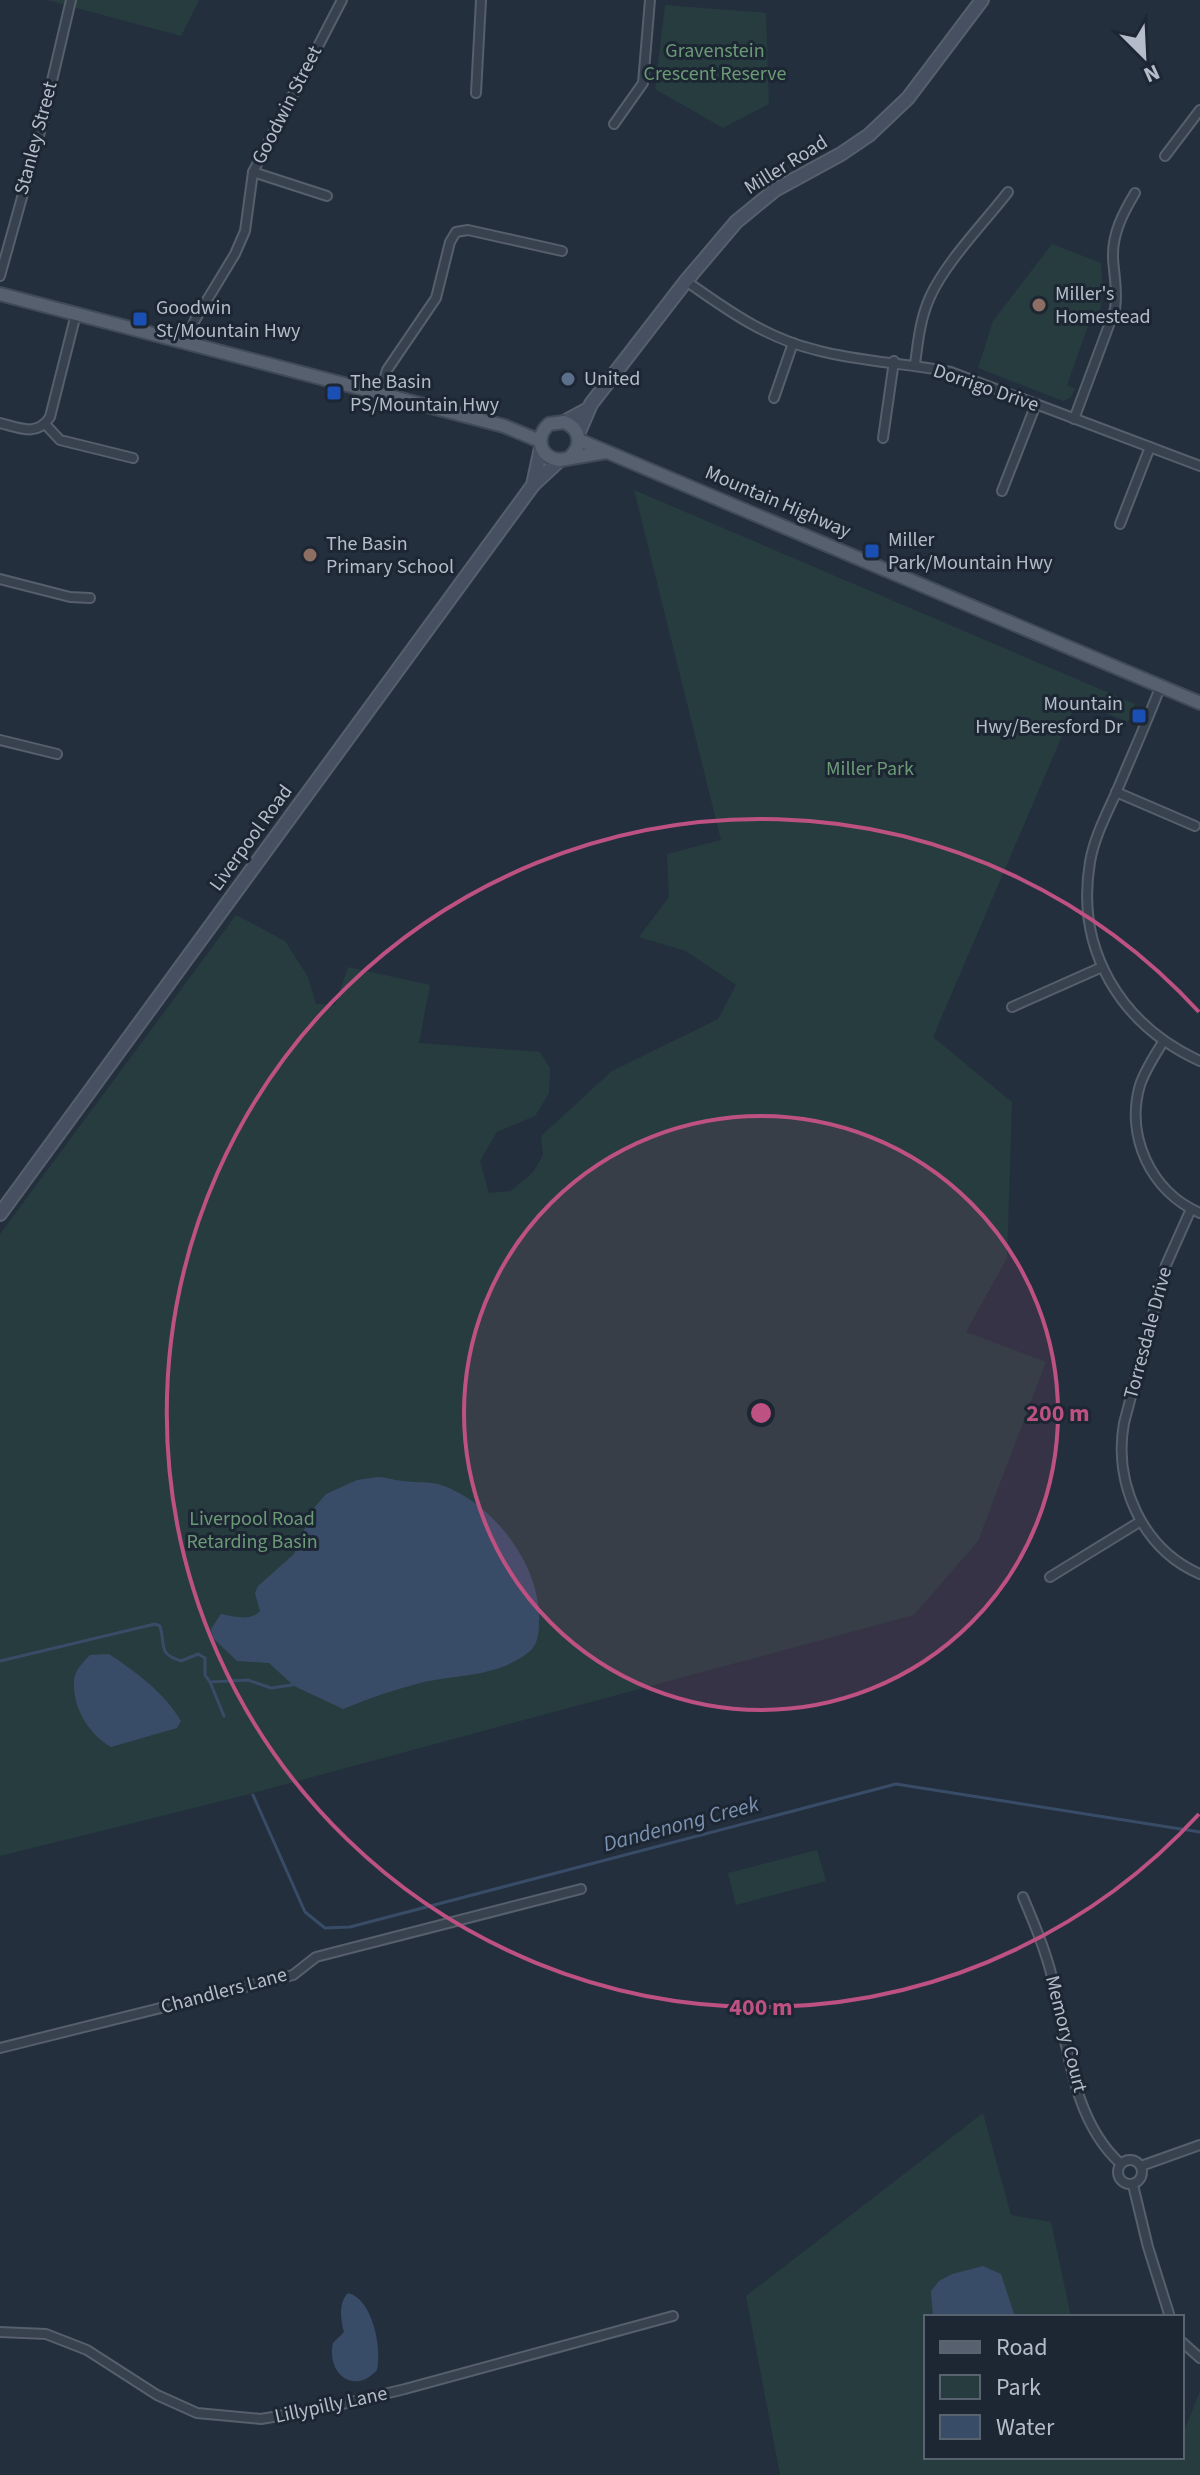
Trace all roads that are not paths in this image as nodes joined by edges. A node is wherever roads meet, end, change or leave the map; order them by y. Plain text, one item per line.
1 (71, 0) edge
2 (342, 0) edge
3 (481, 0) edge
4 (650, 0) edge
5 (982, 0) edge
6 (476, 93) dead end
7 (1200, 110) edge
8 (614, 124) dead end
9 (1165, 156) dead end
10 (253, 172) junction
11 (1008, 192) dead end
12 (1135, 193) dead end
13 (327, 196) dead end
14 (562, 251) dead end
15 (0, 276) edge
16 (686, 281) junction
17 (0, 294) edge
18 (76, 314) junction
19 (186, 342) junction
20 (793, 343) junction
21 (894, 361) junction
22 (915, 364) junction
23 (380, 393) junction
24 (774, 398) dead end
25 (1036, 404) junction
26 (588, 409) junction
27 (1074, 419) junction
28 (564, 422) junction
29 (0, 423) edge
30 (45, 424) junction
31 (578, 437) junction
32 (883, 438) dead end
33 (542, 439) junction
34 (1150, 447) junction
35 (606, 452) junction
36 (133, 458) dead end
37 (565, 459) junction
38 (1200, 465) edge
39 (533, 485) junction
40 (1002, 491) dead end
41 (1120, 524) dead end
42 (0, 579) edge
43 (90, 598) dead end
44 (1161, 685) junction
45 (1200, 703) edge
46 (0, 740) edge
47 (57, 754) dead end
48 (1116, 792) junction
49 (1195, 826) dead end
50 (1102, 967) junction
51 (1012, 1007) dead end
52 (1163, 1042) junction
53 (1200, 1061) edge
54 (1191, 1209) junction
55 (1200, 1213) edge
56 (0, 1214) edge
57 (1141, 1521) junction
58 (1200, 1574) edge
59 (1050, 1577) dead end
60 (581, 1889) dead end
61 (1023, 1897) dead end
62 (0, 2048) edge
63 (1200, 2145) edge
64 (1121, 2164) junction
65 (1141, 2166) junction
66 (1133, 2185) junction
67 (1169, 2315) edge
68 (673, 2316) dead end
69 (0, 2332) edge
70 (1184, 2344) edge
71 (1200, 2358) edge

1 - 15 street, Stanley Street
2 - 10 street, Goodwin Street
3 - 6 street
4 - 8 street
5 - 16 main road, Miller Road
7 - 9 street
10 - 13 street
10 - 19 street, Goodwin Street
11 - 22 street
12 - 27 street
14 - 23 street
16 - 20 street, Dorrigo Drive
16 - 26 main road, Miller Road
17 - 18 main road
18 - 19 main road
18 - 30 street
19 - 23 main road
20 - 21 street, Dorrigo Drive
20 - 24 street
21 - 22 street, Dorrigo Drive
21 - 32 street
22 - 25 street, Dorrigo Drive
23 - 33 main road
25 - 27 street, Dorrigo Drive
25 - 40 street
26 - 28 main road, Miller Road
26 - 31 main road, Miller Road
27 - 34 street, Dorrigo Drive
28 - 31 main road
28 - 33 main road
29 - 30 street
30 - 36 street
31 - 35 main road, Mountain Highway
31 - 37 main road
33 - 37 main road
33 - 39 main road, Liverpool Road
34 - 38 street, Dorrigo Drive
34 - 41 street
35 - 37 main road
35 - 44 main road, Mountain Highway
37 - 39 main road, Liverpool Road
39 - 56 main road, Liverpool Road
42 - 43 street
44 - 45 main road, Mountain Highway
44 - 48 street
46 - 47 street
48 - 49 street
48 - 50 street
50 - 51 street
50 - 52 street
52 - 53 street
52 - 54 street
54 - 55 street
54 - 57 street, Torresdale Drive
57 - 58 street, Torresdale Drive
57 - 59 street
60 - 62 street, Chandlers Lane
61 - 64 street, Memory Court
63 - 65 street
64 - 65 street
64 - 66 street
65 - 66 street
66 - 67 street
68 - 69 street, Lillypilly Lane
70 - 71 street

